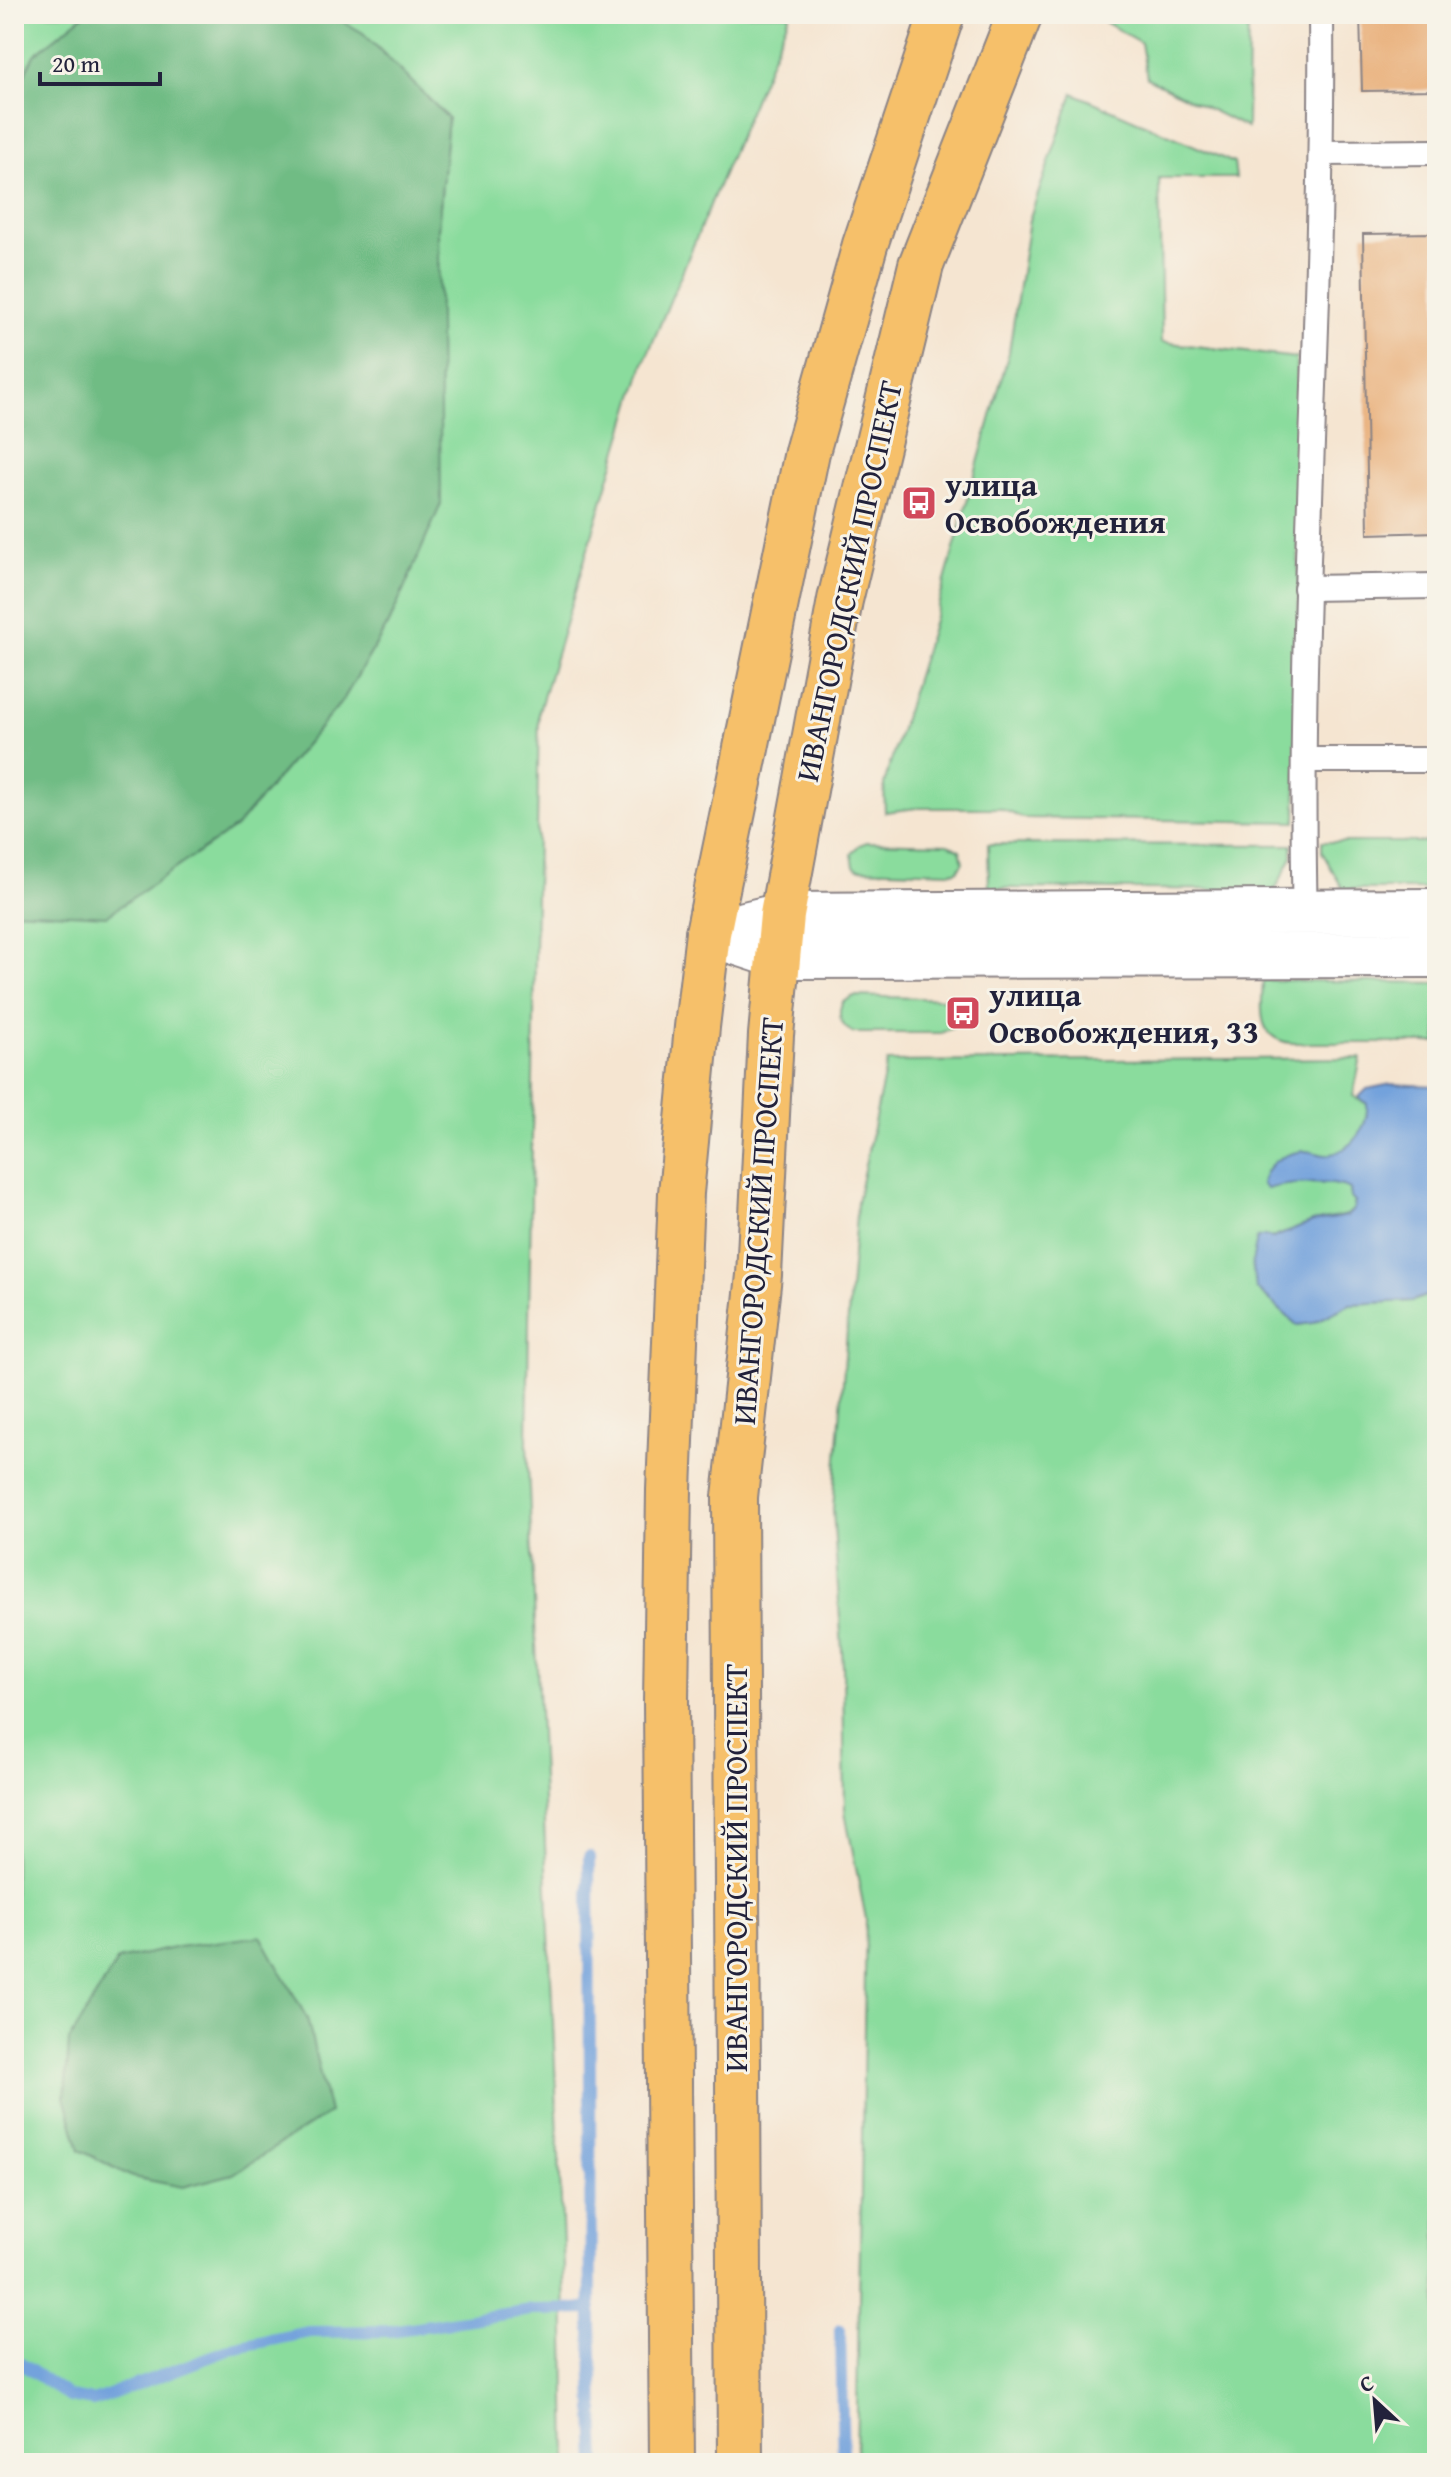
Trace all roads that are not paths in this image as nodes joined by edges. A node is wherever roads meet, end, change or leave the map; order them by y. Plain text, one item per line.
1 (942, 14) edge
2 (1020, 14) edge
3 (1321, 14) edge
4 (1437, 152) edge
5 (1323, 153) junction
6 (1437, 586) edge
7 (1306, 588) junction
8 (1304, 760) junction
9 (1437, 760) edge
10 (1305, 910) junction
11 (1437, 911) edge
12 (708, 933) junction
13 (780, 935) junction
14 (1306, 954) junction
15 (1437, 955) edge
16 (672, 2463) edge
17 (740, 2463) edge

1 - 12 highway, ИВАНГОРОДСКИЙ ПРОСПЕКТ
2 - 13 highway, ИВАНГОРОДСКИЙ ПРОСПЕКТ
3 - 5 lane
4 - 5 lane
5 - 7 lane
6 - 7 lane
7 - 8 lane
8 - 9 lane
8 - 10 lane
10 - 11 street
10 - 13 street
10 - 14 lane
12 - 13 street
12 - 16 highway, ИВАНГОРОДСКИЙ ПРОСПЕКТ
13 - 14 street
13 - 17 highway, ИВАНГОРОДСКИЙ ПРОСПЕКТ
14 - 15 street

